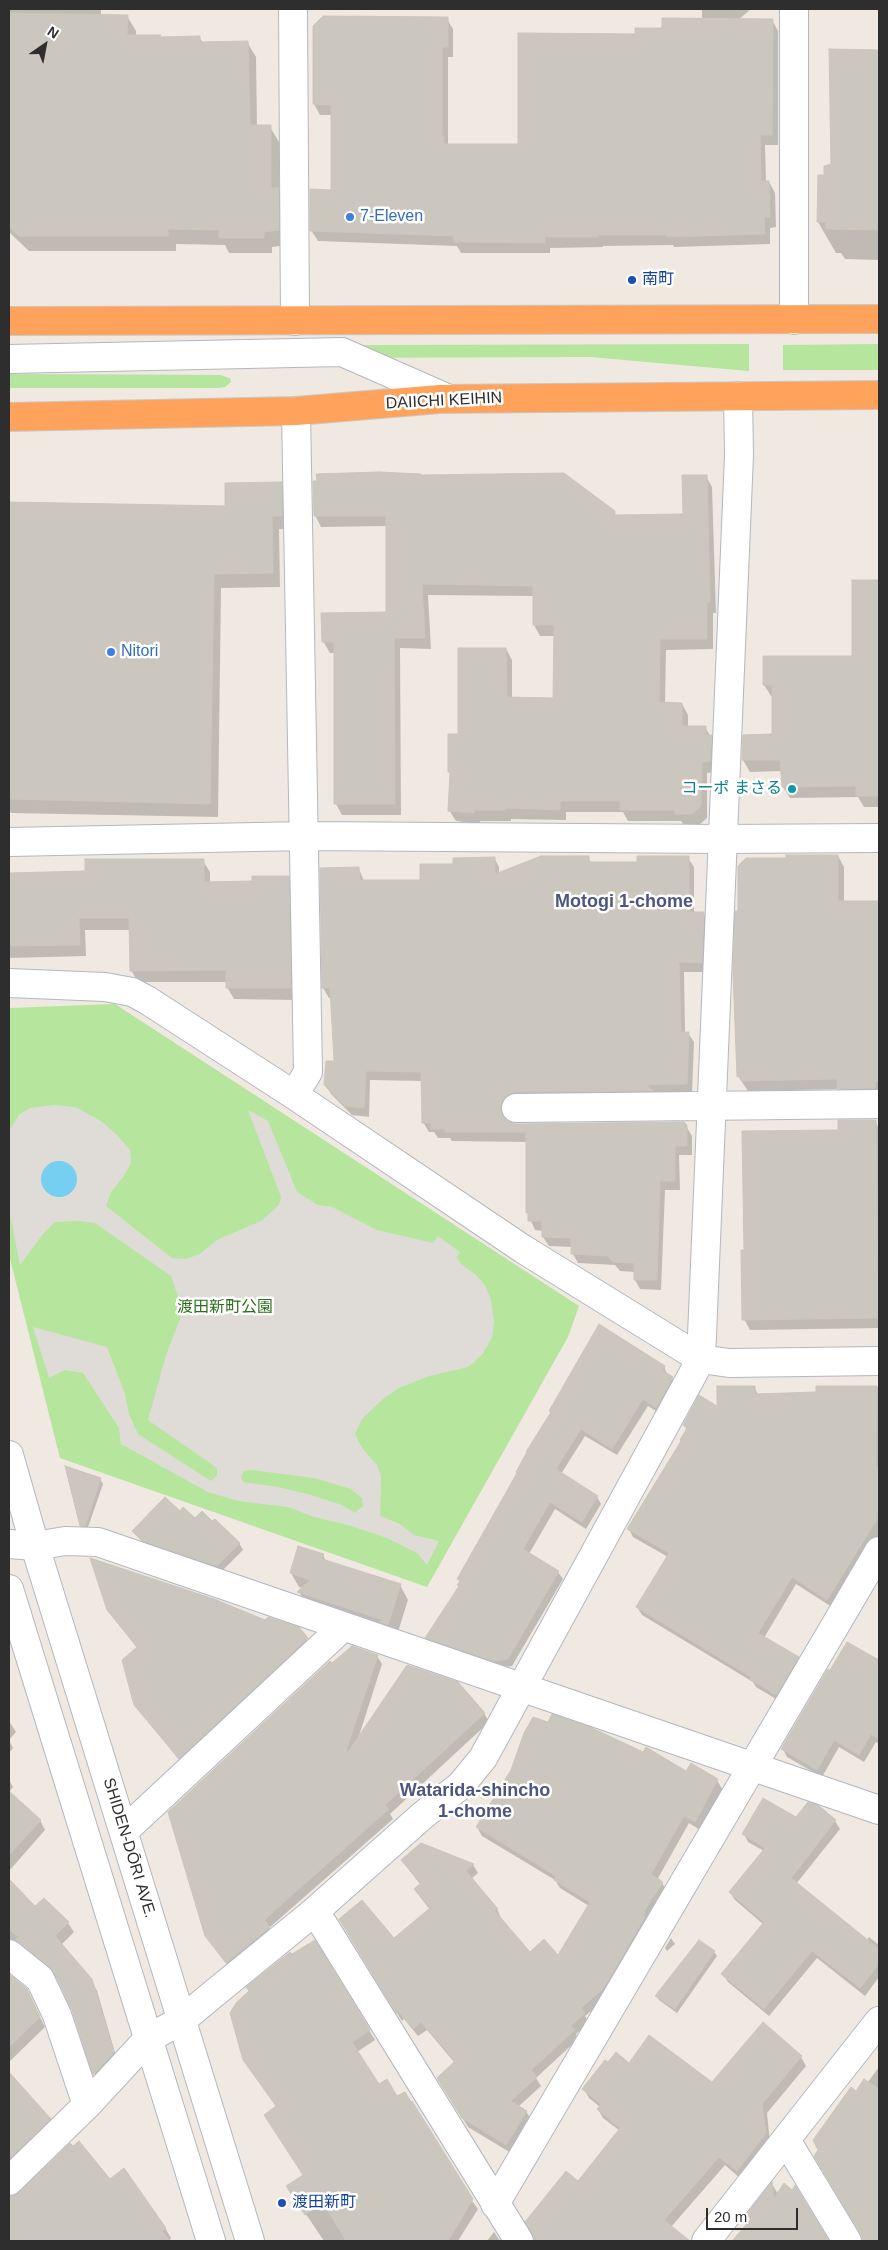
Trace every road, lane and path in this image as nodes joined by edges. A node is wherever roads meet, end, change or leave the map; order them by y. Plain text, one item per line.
1 (294, 9) edge
2 (794, 9) edge
3 (879, 319) edge
4 (794, 320) junction
5 (296, 321) junction
6 (9, 322) edge
7 (9, 359) edge
8 (879, 395) edge
9 (738, 396) junction
10 (449, 399) junction
11 (296, 410) junction
12 (9, 417) edge
13 (305, 836) junction
14 (879, 838) edge
15 (724, 839) junction
16 (9, 842) edge
17 (9, 984) edge
18 (294, 1095) junction
19 (879, 1104) edge
20 (710, 1106) junction
21 (516, 1108) dead end
22 (701, 1359) junction
23 (879, 1361) edge
24 (9, 1455) edge
25 (22, 1545) edge
26 (879, 1552) edge
27 (9, 1589) edge
28 (343, 1627) junction
29 (522, 1686) junction
30 (752, 1767) junction
31 (879, 1810) edge
32 (124, 1831) junction
33 (315, 1911) junction
34 (9, 1954) edge
35 (182, 2020) junction
36 (879, 2021) edge
37 (149, 2038) junction
38 (87, 2105) junction
39 (786, 2140) junction
40 (9, 2182) edge
41 (495, 2204) junction
42 (210, 2241) edge
43 (250, 2241) edge
44 (518, 2241) edge
45 (706, 2241) edge
46 (847, 2241) edge

1 - 5 street
2 - 4 street
3 - 4 highway
4 - 5 highway
5 - 6 highway
7 - 10 street
8 - 9 highway, DAIICHI KEIHIN
9 - 10 highway, DAIICHI KEIHIN
9 - 15 street
10 - 11 highway, DAIICHI KEIHIN
11 - 12 highway, DAIICHI KEIHIN
11 - 13 street
13 - 15 street
13 - 16 street
13 - 18 street
14 - 15 street
15 - 20 street
17 - 18 street
18 - 22 street
19 - 20 street
20 - 21 street
20 - 22 street
22 - 23 street
22 - 29 street
24 - 25 street, SHIDEN-DŌRI AVE.
25 - 28 street
25 - 32 street, SHIDEN-DŌRI AVE.
26 - 30 street
27 - 37 street
28 - 29 street
28 - 32 street
29 - 30 street
29 - 33 street
30 - 31 street
30 - 41 street
32 - 35 street, SHIDEN-DŌRI AVE.
33 - 35 street
33 - 41 street
34 - 38 street
35 - 37 street
35 - 43 street, SHIDEN-DŌRI AVE.
36 - 39 street
37 - 38 street
37 - 42 street
38 - 40 street
39 - 45 street
39 - 46 street
41 - 44 street

